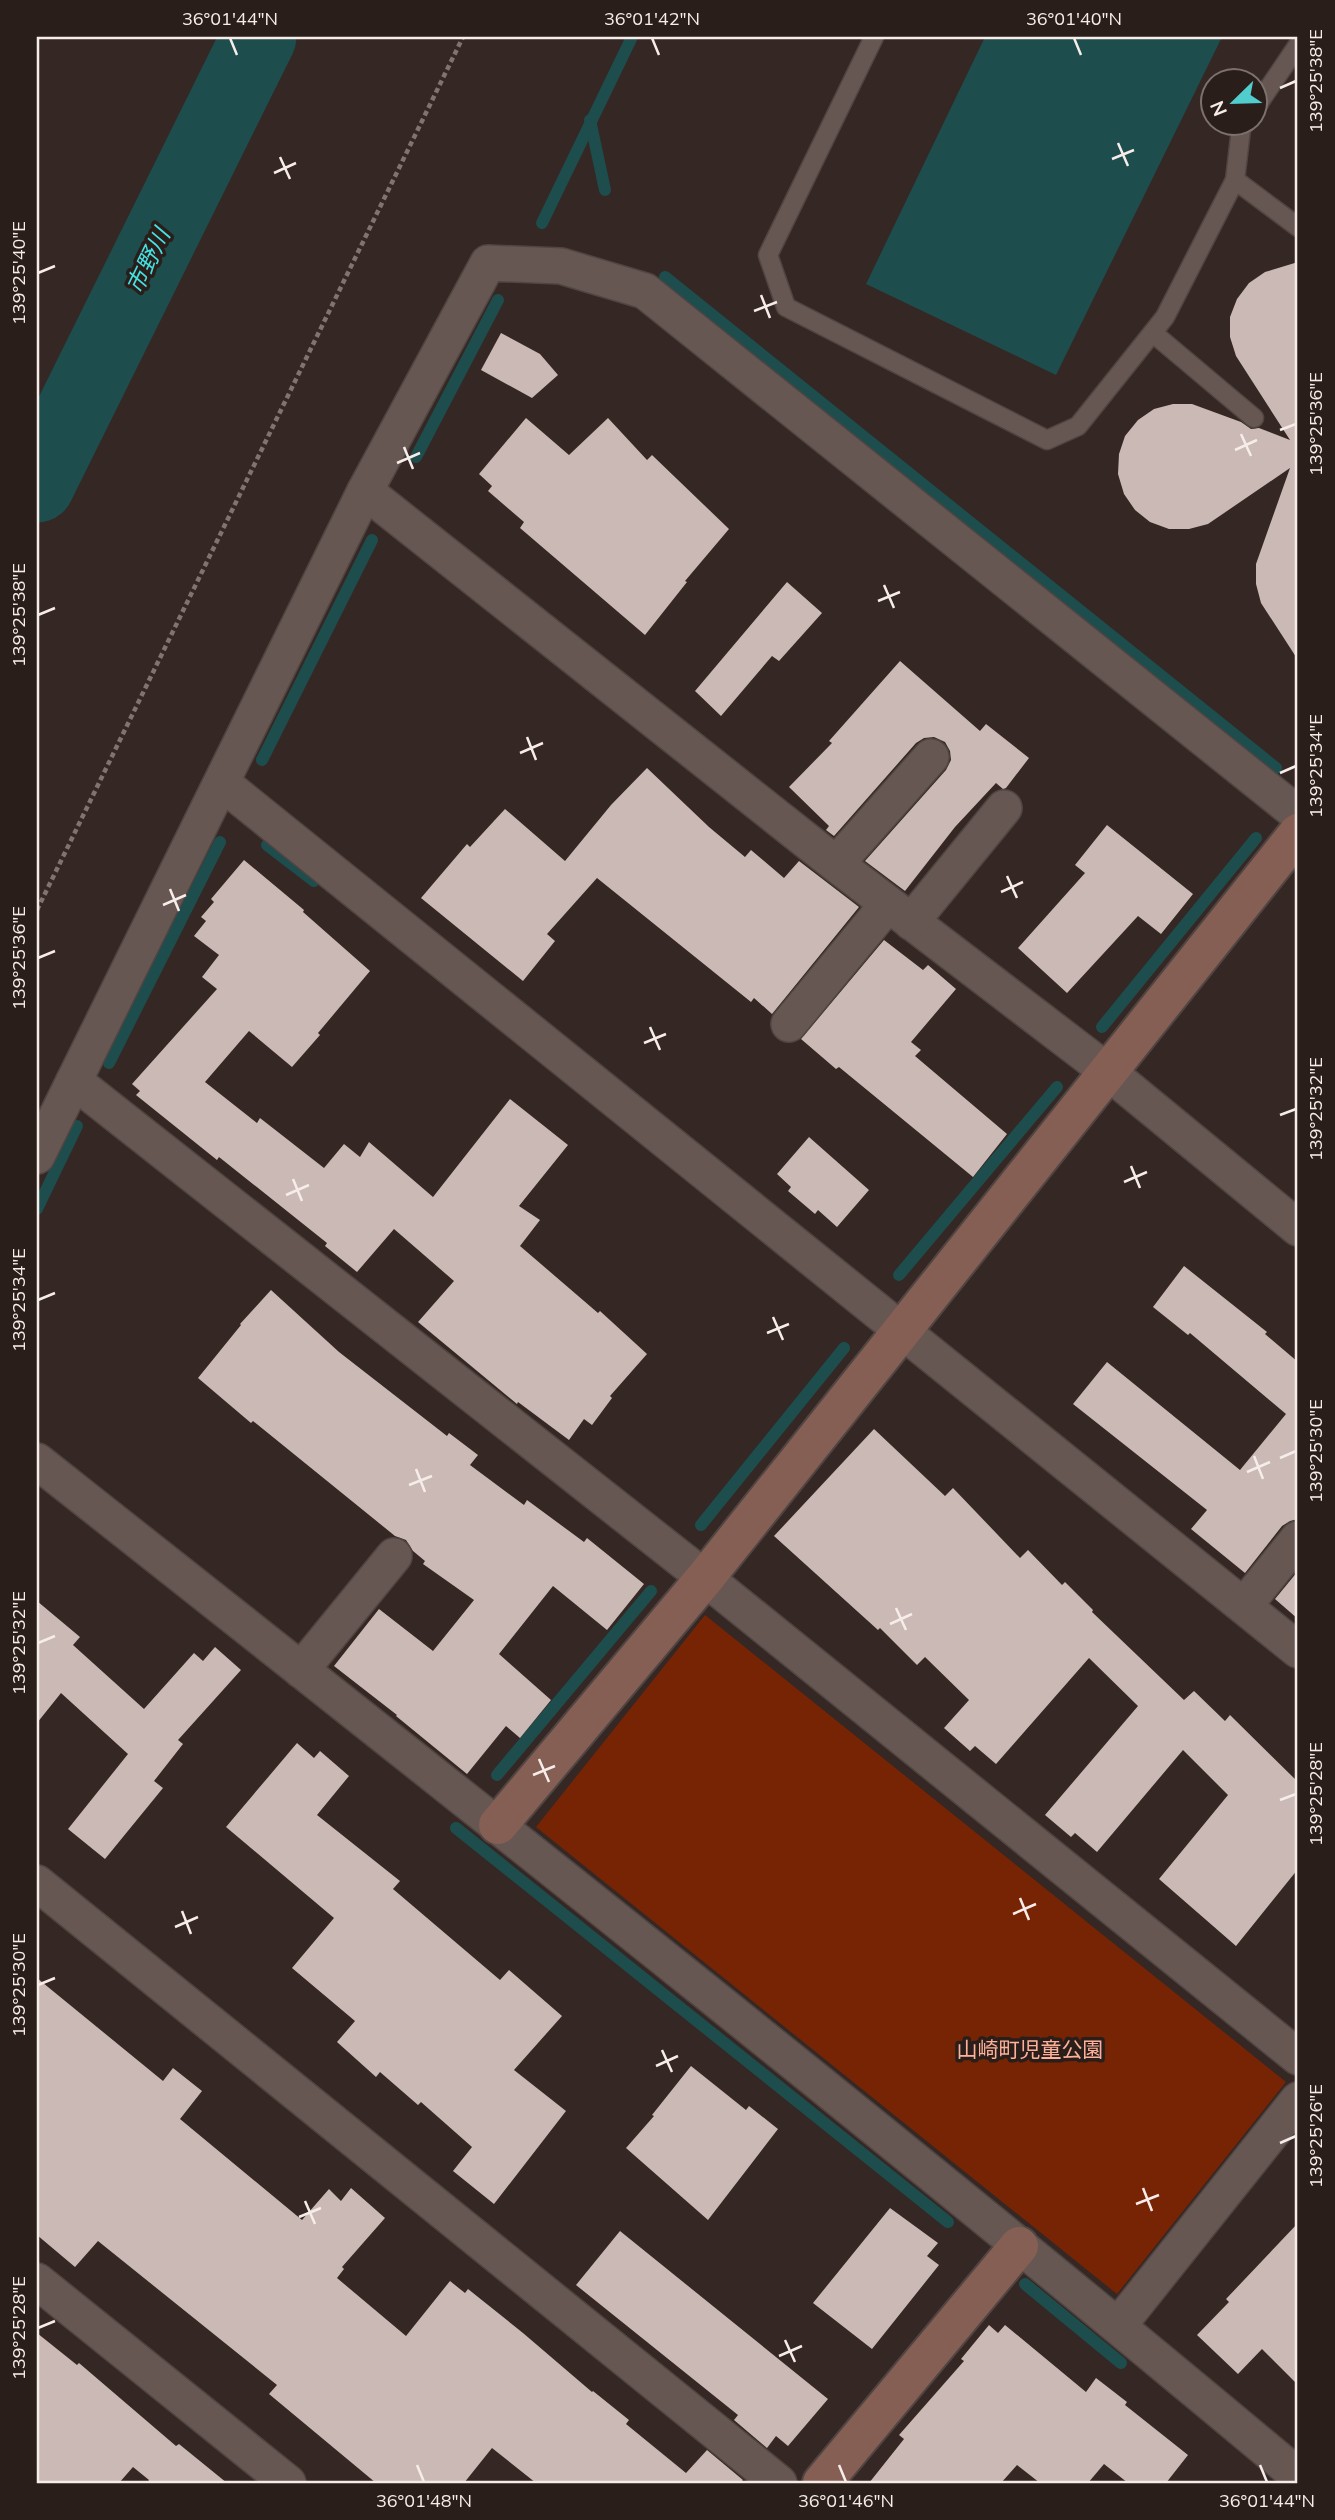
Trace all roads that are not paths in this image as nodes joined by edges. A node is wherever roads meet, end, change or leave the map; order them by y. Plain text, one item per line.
1 (874, 37) edge
2 (1298, 45) edge
3 (1268, 90) edge
4 (1240, 136) edge
5 (1235, 180) junction
6 (1298, 227) edge
7 (1153, 333) junction
8 (1255, 418) dead end
9 (365, 491) junction
10 (931, 757) dead end
11 (222, 783) junction
12 (1004, 807) dead end
13 (1298, 814) edge
14 (1298, 833) edge
15 (836, 864) junction
16 (899, 913) junction
17 (789, 1024) dead end
18 (1107, 1072) junction
19 (74, 1081) junction
20 (37, 1156) edge
21 (1298, 1228) edge
22 (903, 1332) junction
23 (37, 1461) edge
24 (1298, 1539) edge
25 (394, 1556) dead end
26 (705, 1578) junction
27 (1244, 1606) junction
28 (1298, 1650) edge
29 (301, 1670) junction
30 (498, 1825) junction
31 (37, 1883) edge
32 (1298, 2057) edge
33 (1298, 2100) edge
34 (1019, 2246) junction
35 (37, 2281) edge
36 (1118, 2326) junction
37 (1298, 2476) edge
38 (288, 2483) edge
39 (779, 2483) edge
40 (822, 2483) edge

1 - 7 lane
2 - 3 lane
4 - 5 lane
5 - 6 lane
5 - 7 lane
7 - 8 lane
9 - 11 street
9 - 13 street
9 - 15 street
10 - 15 street
11 - 19 street
11 - 22 street
12 - 16 street
14 - 18 street
15 - 16 street
16 - 17 street
16 - 18 street
18 - 21 street
18 - 22 street
19 - 20 street
19 - 26 street
22 - 26 street
22 - 27 street
23 - 29 street
24 - 27 street
25 - 29 street
26 - 30 street
26 - 32 street
27 - 28 street
29 - 30 street
30 - 34 street
31 - 39 street
33 - 36 street
34 - 36 street
34 - 40 street
35 - 38 street
36 - 37 street

